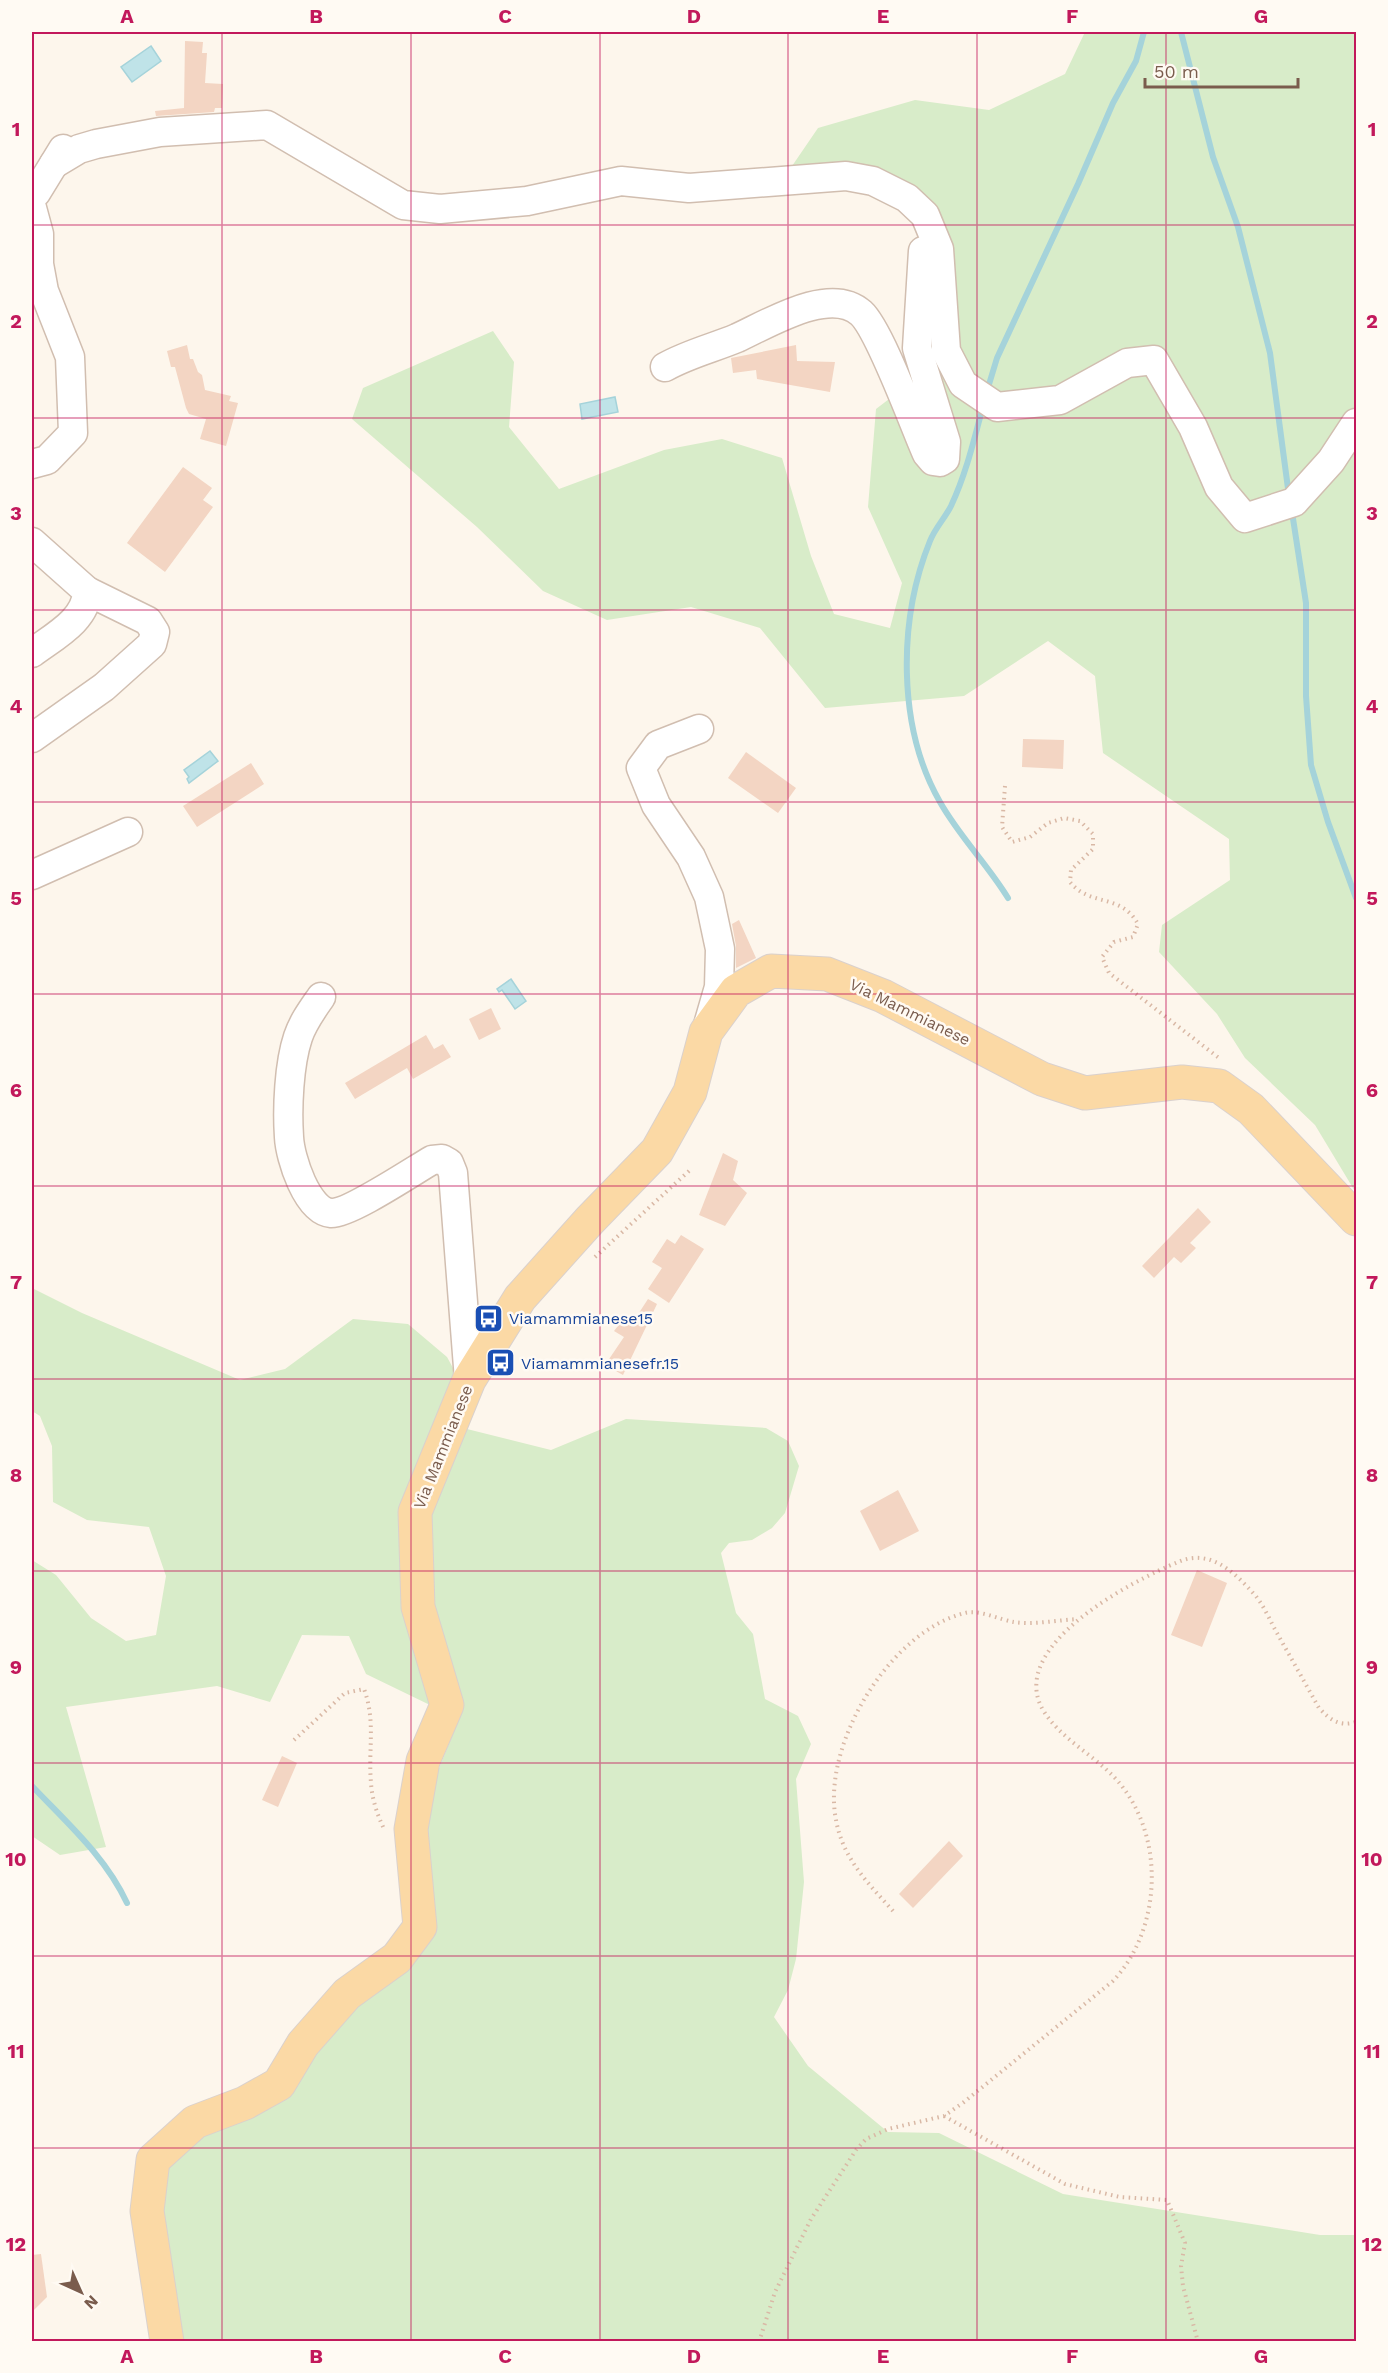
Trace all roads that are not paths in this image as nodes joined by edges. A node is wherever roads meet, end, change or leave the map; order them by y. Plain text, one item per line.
1 (33, 196) edge
2 (908, 198) junction
3 (665, 367) dead end
4 (1356, 423) edge
5 (32, 464) edge
6 (32, 542) edge
7 (87, 591) junction
8 (32, 653) edge
9 (699, 729) dead end
10 (32, 738) edge
11 (128, 832) dead end
12 (32, 875) edge
13 (321, 997) dead end
14 (706, 1032) junction
15 (1356, 1219) edge
16 (469, 1380) junction
17 (167, 2342) edge

1 - 2 street
1 - 5 street
2 - 3 street
2 - 4 street
6 - 7 street
7 - 8 street
7 - 10 street
9 - 14 street
11 - 12 street
13 - 16 street
14 - 15 main road, Via Mammianese
14 - 16 main road, Via Mammianese
16 - 17 main road, Via Mammianese

